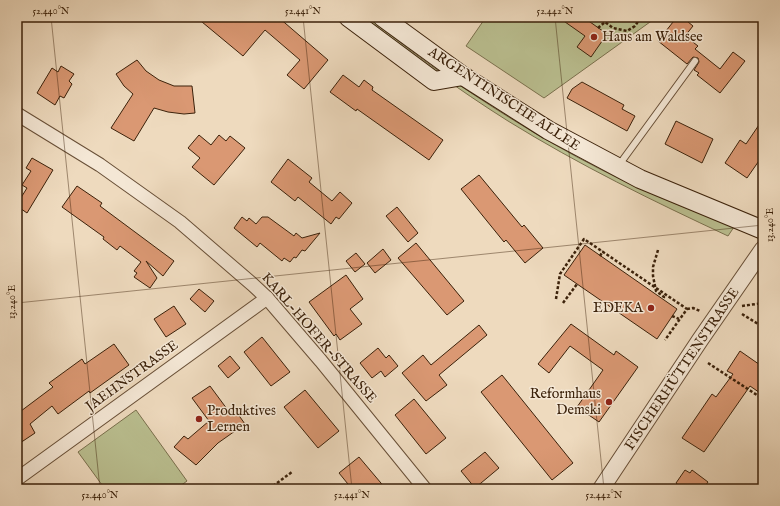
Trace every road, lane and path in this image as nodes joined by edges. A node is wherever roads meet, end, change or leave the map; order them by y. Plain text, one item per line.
1 (348, 17) edge
2 (382, 17) edge
3 (608, 17) edge
4 (641, 17) edge
5 (605, 22) junction
6 (598, 28) dead end
7 (695, 61) dead end
8 (463, 76) junction
9 (17, 114) edge
10 (617, 168) junction
11 (763, 230) edge
12 (763, 249) edge
13 (658, 250) dead end
14 (603, 251) junction
15 (600, 256) dead end
16 (577, 284) dead end
17 (656, 288) junction
18 (267, 298) junction
19 (556, 299) dead end
20 (663, 299) dead end
21 (563, 303) dead end
22 (763, 303) edge
23 (742, 306) dead end
24 (686, 309) junction
25 (700, 311) dead end
26 (742, 314) dead end
27 (672, 316) dead end
28 (680, 319) junction
29 (763, 327) edge
30 (665, 340) dead end
31 (708, 363) dead end
32 (763, 399) edge
33 (292, 472) dead end
34 (17, 479) edge
35 (763, 480) edge
36 (758, 488) dead end
37 (269, 489) edge
38 (425, 489) edge
39 (601, 489) edge

1 - 8 main road, ARGENTINISCHE ALLEE
2 - 8 main road, ARGENTINISCHE ALLEE
3 - 5 path
4 - 5 path
5 - 6 path
7 - 10 lane
8 - 10 main road, ARGENTINISCHE ALLEE
9 - 18 street, KARL-HOFER-STRASSE
10 - 11 main road, ARGENTINISCHE ALLEE
12 - 39 street, FISCHERHÜTTENSTRASSE
13 - 17 path
14 - 15 path
14 - 17 path
14 - 19 path
16 - 21 path
17 - 20 path
17 - 24 path
18 - 34 street, JAEHNSTRASSE
18 - 38 street, KARL-HOFER-STRASSE
22 - 23 path
24 - 25 path
24 - 28 path
26 - 29 path
27 - 28 path
28 - 30 path
31 - 32 path
33 - 37 path
35 - 36 path

